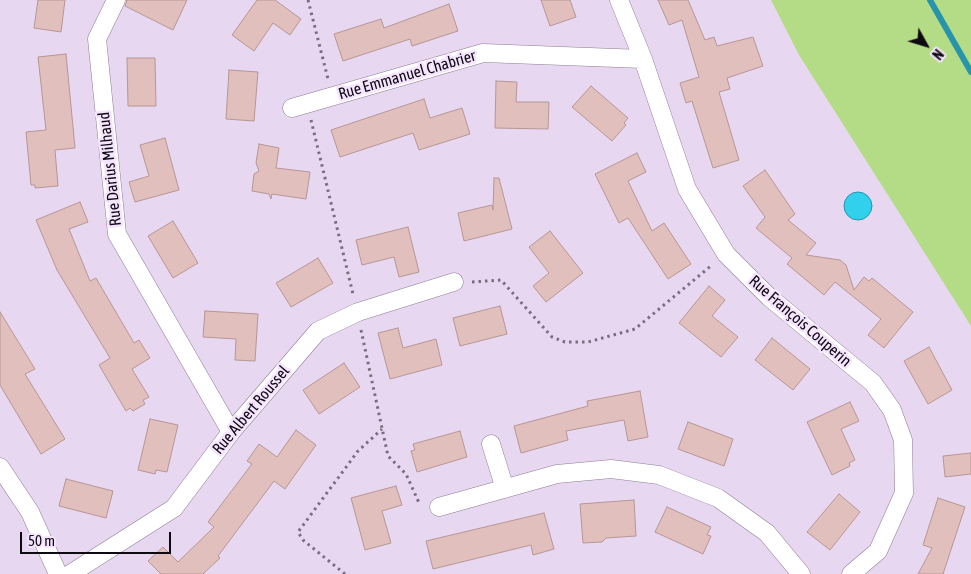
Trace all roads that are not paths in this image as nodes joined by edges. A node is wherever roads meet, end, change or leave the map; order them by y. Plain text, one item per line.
1 (116, 0) edge
2 (619, 0) edge
3 (643, 59) junction
4 (292, 108) dead end
5 (454, 282) road end
6 (231, 432) junction
7 (491, 444) dead end
8 (0, 467) edge
9 (505, 489) junction
10 (438, 507) dead end
11 (58, 574) edge
12 (70, 574) edge
13 (801, 574) edge
14 (851, 574) edge

1 - 6 street, Rue Darius Milhaud
2 - 3 street, Rue François Couperin
3 - 4 street, Rue Emmanuel Chabrier
3 - 14 street, Rue François Couperin
5 - 6 street, Rue Albert Roussel
6 - 12 street, Rue Albert Roussel
7 - 9 street
8 - 11 street
9 - 10 street
9 - 13 street

